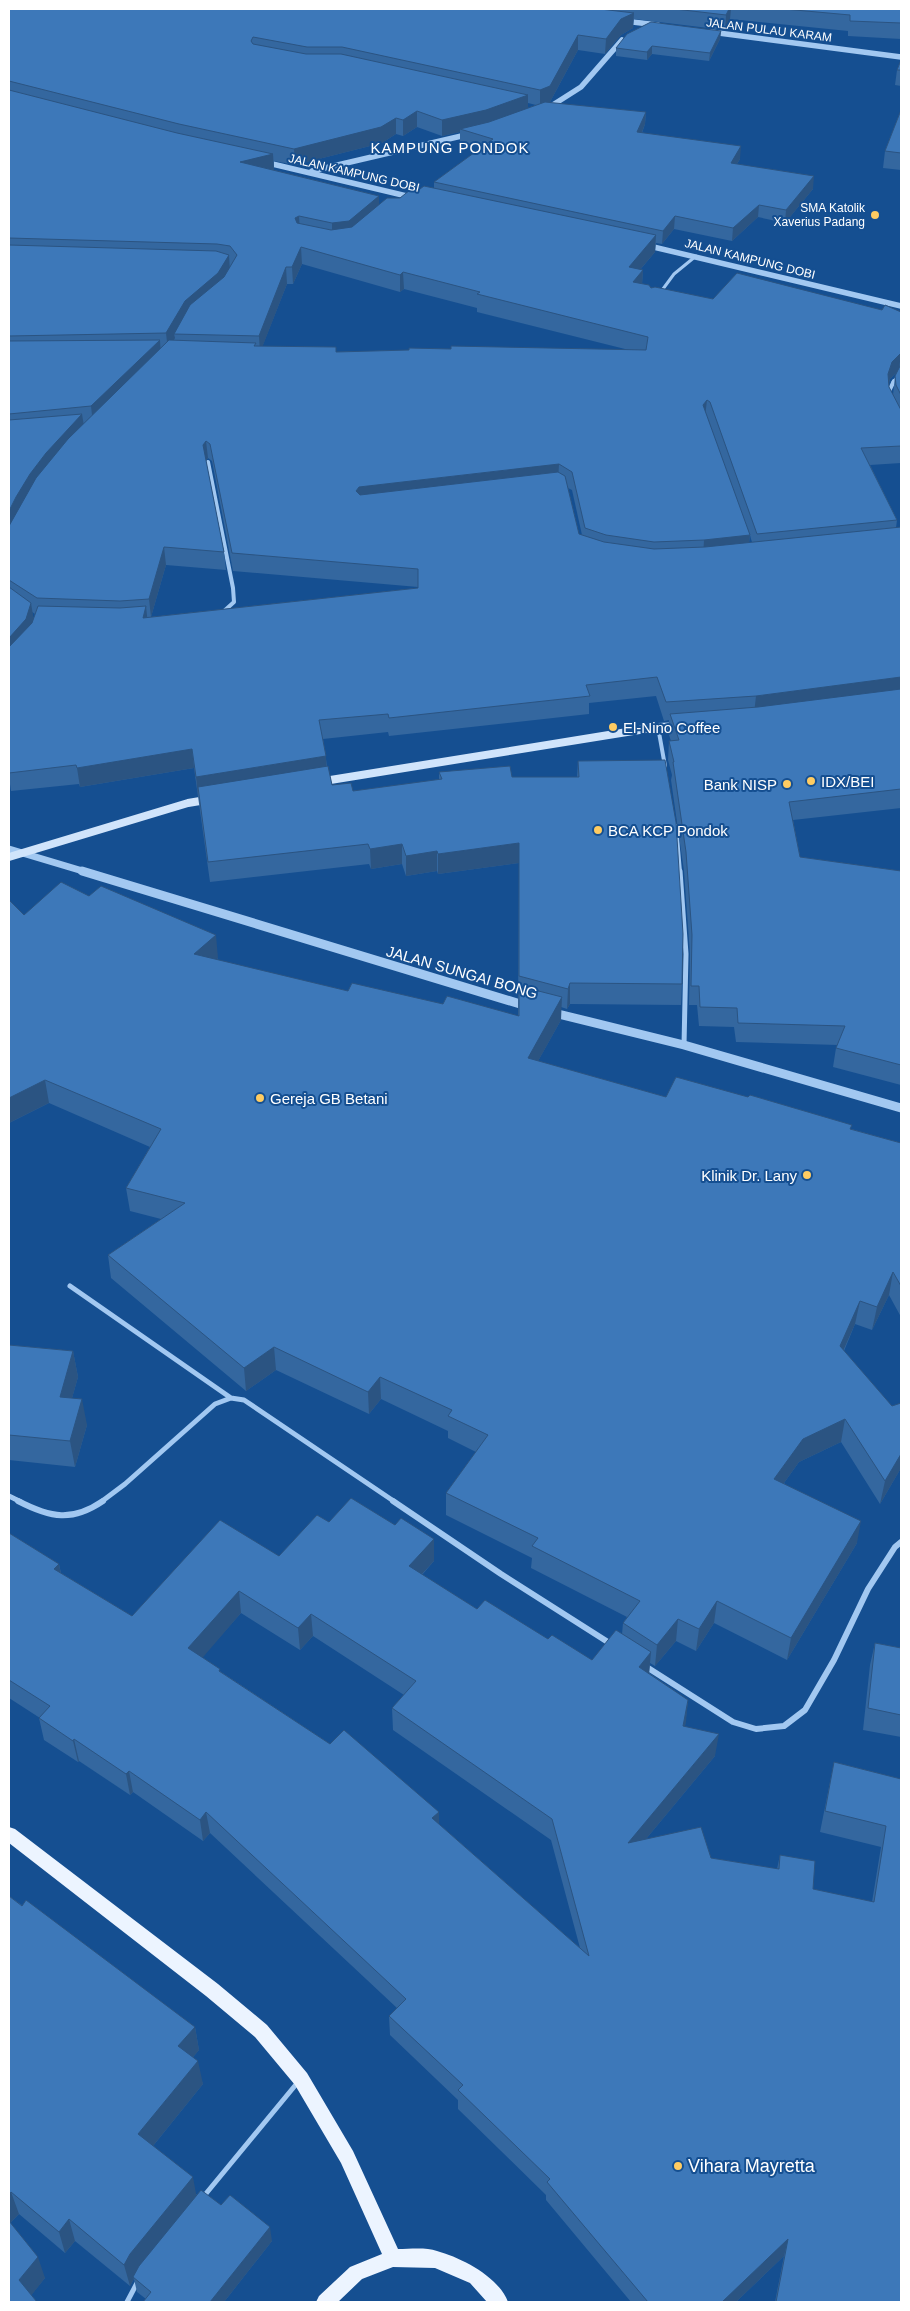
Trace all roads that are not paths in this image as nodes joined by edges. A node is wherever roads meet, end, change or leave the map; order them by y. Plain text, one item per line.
1 (612, 20) edge
2 (651, 24) junction
3 (661, 26) edge
4 (638, 31) edge
5 (709, 32) edge
6 (631, 35) edge
7 (901, 57) edge
8 (543, 110) edge
9 (478, 132) edge
10 (252, 159) edge
11 (309, 172) junction
12 (404, 195) junction
13 (423, 200) edge
14 (397, 202) edge
15 (638, 244) edge
16 (696, 256) junction
17 (656, 298) edge
18 (901, 306) edge
19 (901, 373) edge
20 (888, 403) edge
21 (208, 462) edge
22 (220, 613) edge
23 (687, 725) edge
24 (658, 727) junction
25 (667, 775) edge
26 (306, 784) edge
27 (217, 798) edge
28 (675, 823) edge
29 (9, 849) edge
30 (13, 855) edge
31 (535, 1008) edge
32 (544, 1010) edge
33 (684, 1045) junction
34 (901, 1108) edge
35 (70, 1286) dead end
36 (231, 1398) junction
37 (9, 1496) edge
38 (901, 1542) edge
39 (618, 1649) edge
40 (635, 1660) edge
41 (9, 1834) edge
42 (302, 2079) junction
43 (197, 2205) edge
44 (393, 2258) junction
45 (139, 2278) edge
46 (127, 2302) edge
47 (325, 2302) edge
48 (499, 2302) edge

1 - 2 street
2 - 3 street
2 - 4 street
5 - 7 street, JALAN PULAU KARAM
6 - 8 street
9 - 11 street
10 - 11 street, JALAN KAMPUNG DOBI
11 - 12 street, JALAN KAMPUNG DOBI
12 - 13 street, JALAN KAMPUNG DOBI
12 - 14 street
15 - 16 street, JALAN KAMPUNG DOBI
16 - 17 street
16 - 18 street, JALAN KAMPUNG DOBI
19 - 20 street
21 - 22 street
23 - 24 main road
24 - 25 street
24 - 26 main road
27 - 30 main road
28 - 33 street
29 - 30 street, JALAN SUNGAI BONG
30 - 31 street, JALAN SUNGAI BONG
32 - 33 street, JALAN SUNGAI BONG
33 - 34 street, JALAN SUNGAI BONG
35 - 36 street
36 - 37 street
36 - 39 street
38 - 40 street
41 - 42 main road
42 - 43 lane
42 - 44 main road
44 - 47 main road
44 - 48 main road
45 - 46 lane

